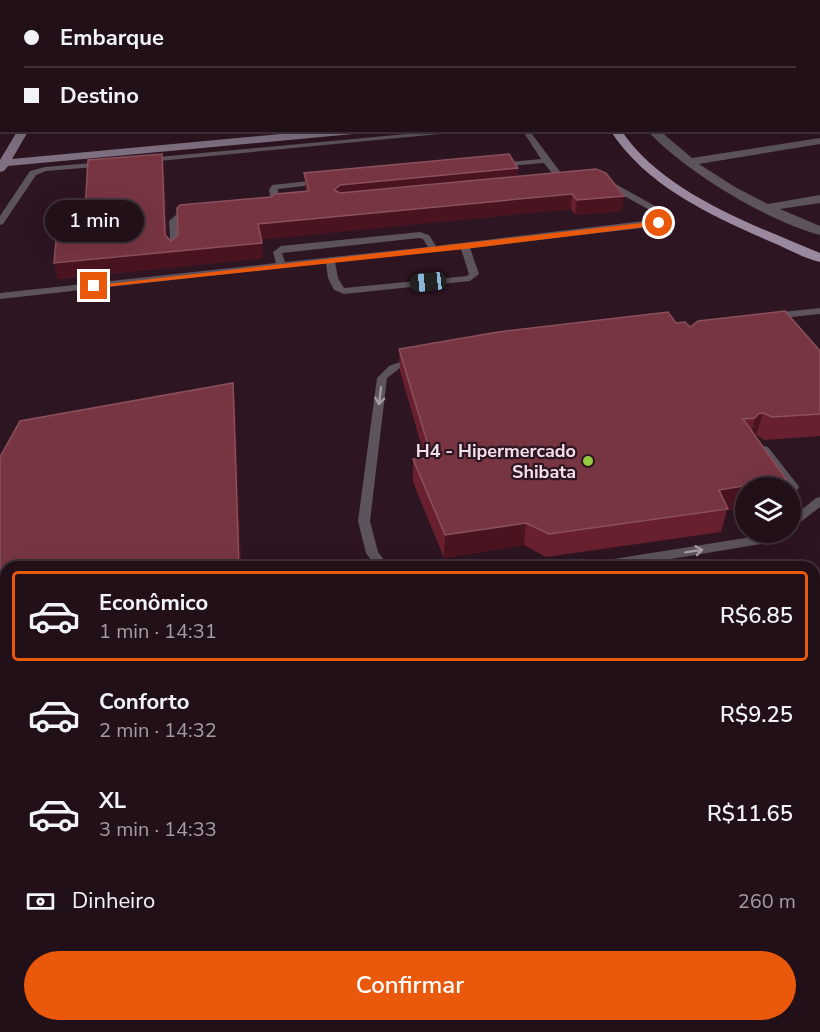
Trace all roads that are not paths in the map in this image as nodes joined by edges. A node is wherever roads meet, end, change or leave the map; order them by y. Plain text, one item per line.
1 (23, 132) edge
2 (344, 132) edge
3 (457, 132) edge
4 (526, 132) edge
5 (616, 132) edge
6 (654, 132) edge
7 (820, 141) edge
8 (139, 161) edge
9 (546, 161) junction
10 (689, 162) junction
11 (116, 163) edge
12 (2, 166) edge
13 (488, 167) edge
14 (600, 180) edge
15 (326, 182) edge
16 (553, 184) edge
17 (820, 199) edge
18 (258, 209) edge
19 (764, 209) junction
20 (202, 214) edge
21 (0, 222) edge
22 (820, 231) edge
23 (465, 247) junction
24 (434, 250) junction
25 (174, 251) edge
26 (820, 258) edge
27 (330, 260) junction
28 (281, 265) junction
29 (0, 296) edge
30 (820, 311) edge
31 (820, 318) edge
32 (428, 356) edge
33 (757, 440) edge
34 (786, 477) edge
35 (820, 501) edge
36 (801, 517) edge
37 (742, 543) edge
38 (378, 561) edge
39 (632, 561) edge

1 - 12 street
2 - 12 street
3 - 8 lane
4 - 9 lane
5 - 26 main road
6 - 10 street
7 - 10 street
9 - 13 lane
9 - 16 lane
10 - 19 street
11 - 21 lane
14 - 23 lane
15 - 18 lane
17 - 19 street
19 - 22 street
20 - 25 lane
23 - 24 lane
23 - 27 lane
24 - 27 lane
24 - 28 lane
27 - 28 lane
28 - 29 lane
30 - 31 lane
32 -> 38 lane
33 - 34 lane
35 - 36 lane
39 -> 37 lane

